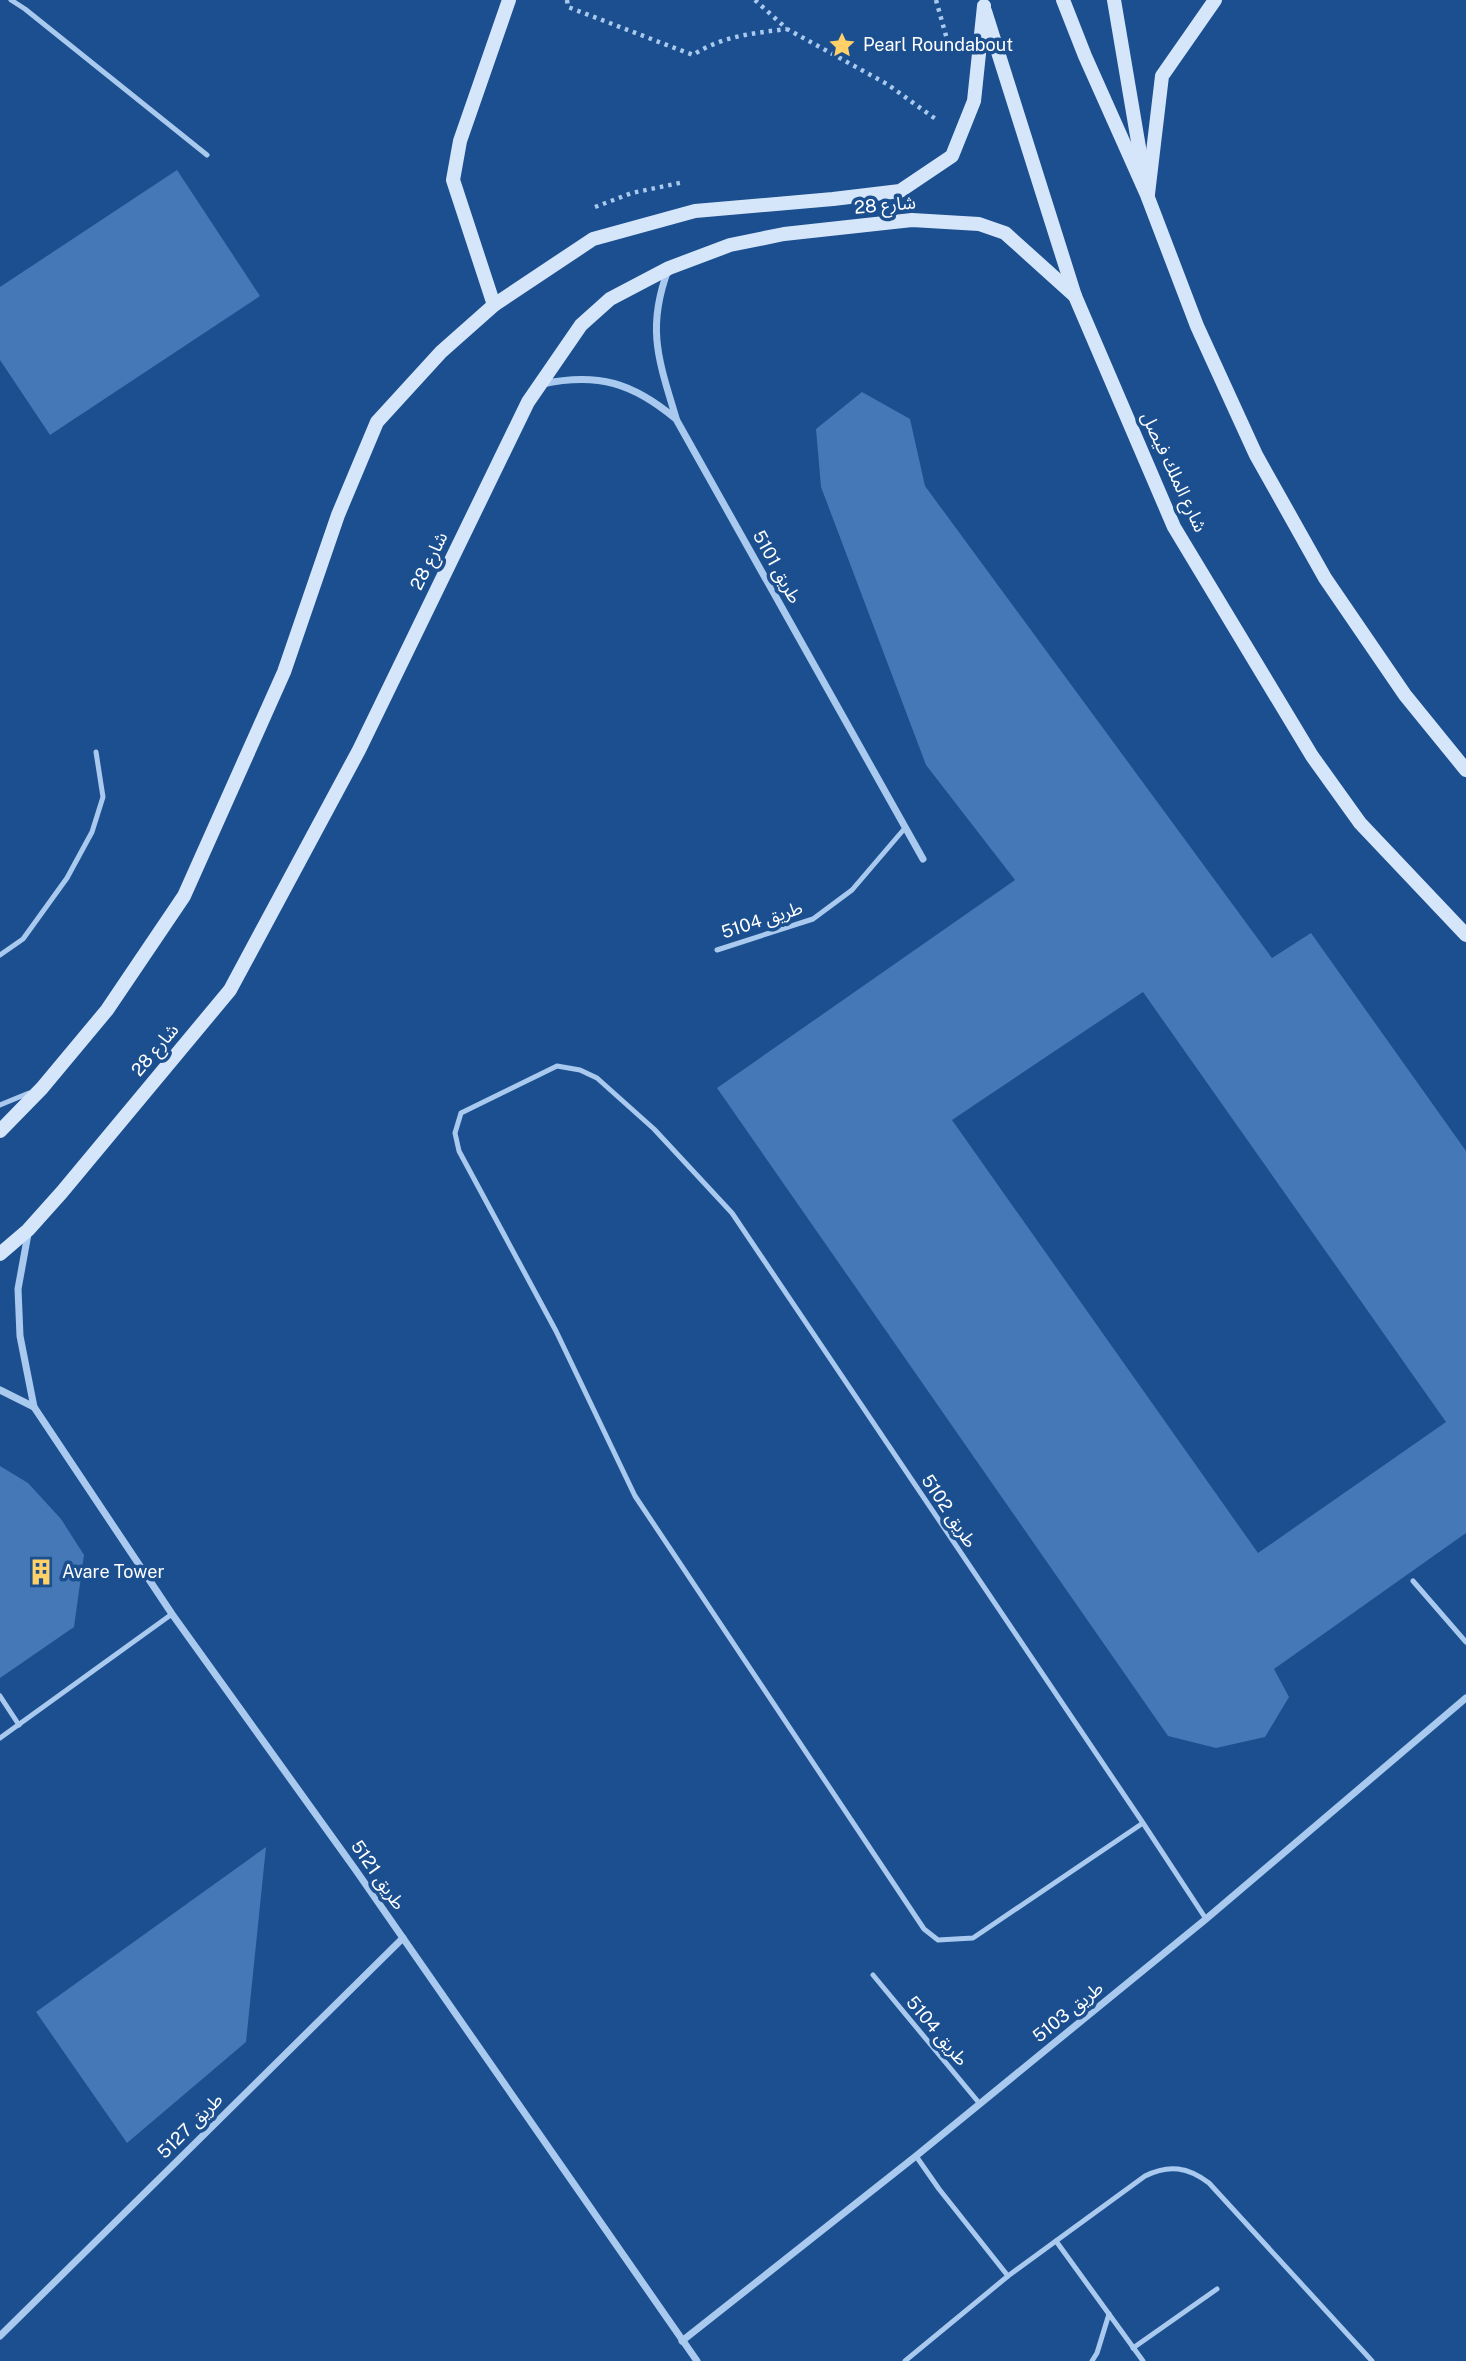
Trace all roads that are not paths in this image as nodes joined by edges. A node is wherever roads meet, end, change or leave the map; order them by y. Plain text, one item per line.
1 (11, 0) edge
2 (509, 0) edge
3 (1063, 0) edge
4 (1114, 0) edge
5 (1215, 0) edge
6 (983, 3) edge
7 (208, 155) dead end
8 (1147, 195) junction
9 (669, 268) junction
10 (1075, 296) junction
11 (494, 305) junction
12 (541, 384) junction
13 (676, 419) junction
14 (96, 752) dead end
15 (1466, 770) edge
16 (905, 828) junction
17 (923, 859) dead end
18 (1466, 934) edge
19 (716, 950) dead end
20 (0, 955) edge
21 (42, 1088) junction
22 (0, 1105) edge
23 (0, 1131) edge
24 (28, 1230) junction
25 (0, 1254) edge
26 (0, 1390) edge
27 (34, 1407) junction
28 (1413, 1581) dead end
29 (172, 1614) junction
30 (1466, 1642) edge
31 (0, 1696) edge
32 (1466, 1698) edge
33 (19, 1725) junction
34 (0, 1738) edge
35 (1143, 1824) junction
36 (1206, 1919) junction
37 (403, 1938) junction
38 (873, 1975) dead end
39 (980, 2104) junction
40 (916, 2156) junction
41 (1056, 2241) junction
42 (1008, 2276) junction
43 (1217, 2289) dead end
44 (1109, 2314) junction
45 (0, 2336) edge
46 (682, 2341) junction
47 (1133, 2348) junction
48 (697, 2361) edge
49 (905, 2361) edge
50 (1091, 2361) edge
51 (1143, 2361) edge
52 (1371, 2361) edge

1 - 7 lane
2 - 11 main road
3 - 8 main road
4 - 8 main road
5 - 8 main road
6 - 10 main road, شارع الملك فيصل
6 - 11 main road, شارع 28
8 - 15 main road
9 - 10 main road, شارع 28
9 - 12 main road, شارع 28
9 - 13 street
10 - 18 main road, شارع الملك فيصل
11 - 21 main road, شارع 28
12 - 13 street, طريق 5101
12 - 24 main road, شارع 28
13 - 16 street, طريق 5101
14 - 20 lane
16 - 17 street, طريق 5101
16 - 19 lane, طريق 5104
21 - 22 lane
21 - 23 main road, شارع 28
24 - 25 main road, شارع 28
24 - 27 street, طريق 5121
26 - 27 street, طريق 5121
27 - 29 street, طريق 5121
28 - 30 lane
29 - 33 lane
29 - 37 street, طريق 5121
31 - 33 lane
32 - 36 street, طريق 5103
33 - 34 lane
35 - 35 lane, طريق 5102
35 - 36 lane, طريق 5102
36 - 39 street, طريق 5103
37 - 45 street, طريق 5127
37 - 46 street, طريق 5121
38 - 39 lane, طريق 5104
39 - 40 street, طريق 5103
40 - 42 lane
40 - 46 street, طريق 5103
41 - 42 lane
41 - 44 lane
41 - 52 lane
42 - 49 lane
43 - 47 lane
44 - 47 lane
44 - 50 lane
46 - 48 street, طريق 5121
47 - 51 lane

